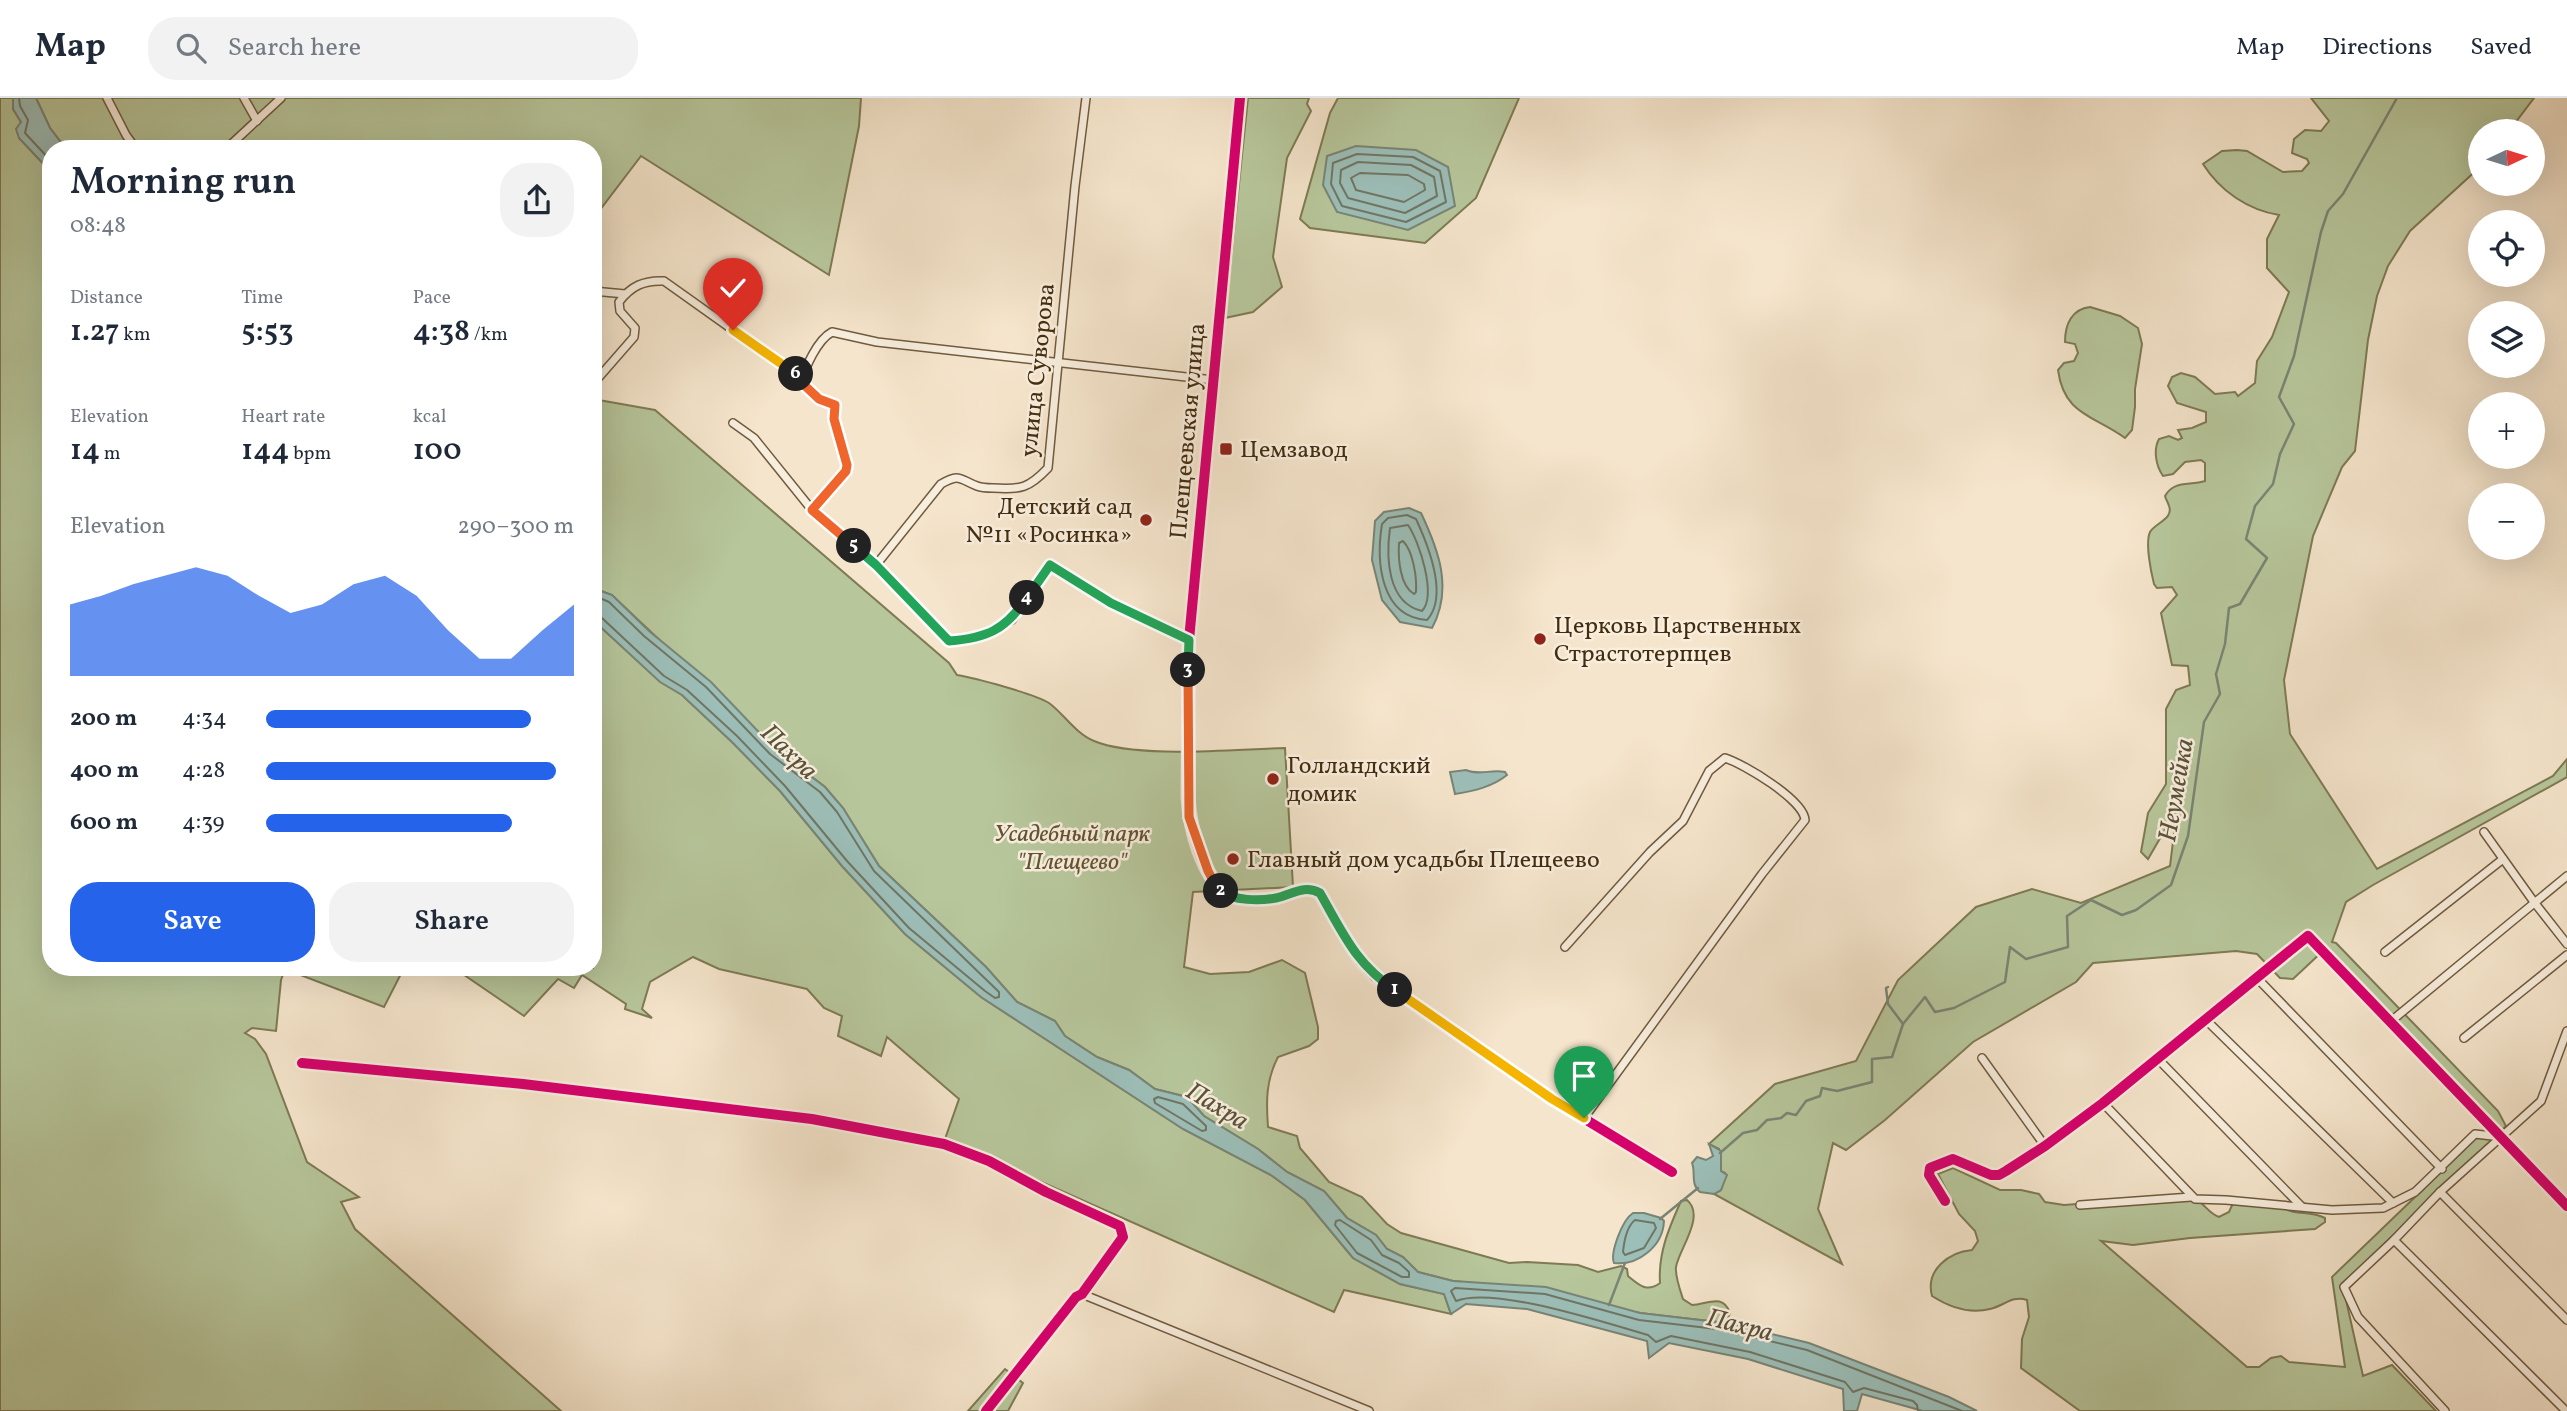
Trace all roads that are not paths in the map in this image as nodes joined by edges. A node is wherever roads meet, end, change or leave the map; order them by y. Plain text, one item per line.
1 (107, 98) edge
2 (244, 98) edge
3 (281, 98) edge
4 (1086, 98) edge
5 (1240, 98) edge
6 (257, 121) junction
7 (130, 140) edge
8 (236, 140) edge
9 (602, 292) edge
10 (625, 294) junction
11 (1057, 362) junction
12 (602, 374) edge
13 (802, 379) junction
14 (1213, 380) junction
15 (733, 423) dead end
16 (812, 510) junction
17 (876, 565) junction
18 (1189, 640) junction
19 (1189, 769) joint
20 (2484, 832) dead end
21 (2503, 859) junction
22 (2567, 876) edge
23 (2534, 902) junction
24 (2567, 944) edge
25 (1565, 947) dead end
26 (2385, 952) dead end
27 (2567, 955) edge
28 (2256, 977) junction
29 (2205, 1019) junction
30 (2390, 1022) junction
31 (2567, 1031) edge
32 (2464, 1038) dead end
33 (1982, 1058) dead end
34 (2158, 1059) junction
35 (302, 1063) dead end
36 (2103, 1103) junction
37 (1584, 1118) junction
38 (2502, 1137) junction
39 (2045, 1146) junction
40 (2442, 1168) junction
41 (1672, 1171) dead end
42 (2440, 1192) junction
43 (2191, 1197) junction
44 (1945, 1201) dead end
45 (2393, 1203) junction
46 (2080, 1205) dead end
47 (2301, 1206) junction
48 (2567, 1206) edge
49 (2395, 1240) junction
50 (1082, 1294) junction
51 (2567, 1320) edge
52 (2564, 1409) dead end
53 (986, 1411) edge
54 (1369, 1411) edge
55 (2445, 1411) edge

1 - 7 street
2 - 6 street
3 - 6 street
4 - 11 street, улица Суворова
5 - 14 street, Плещеевская улица
6 - 8 street
9 - 10 street
10 - 12 street
10 - 13 street
11 - 13 street
11 - 14 street
11 - 17 street, улица Суворова
13 - 16 street
14 - 18 street, Плещеевская улица
15 - 16 street
16 - 17 street
17 - 18 street
18 - 19 street, Плещеевская улица
19 - 37 street
20 - 21 street
21 - 23 street
21 - 26 street
22 - 23 street
23 - 24 street
23 - 30 street
25 - 37 street
27 - 32 street
28 - 29 street
28 - 30 street
28 - 40 street
29 - 34 street
29 - 45 street
30 - 38 street
31 - 38 street
33 - 39 street
34 - 36 street
34 - 47 street
35 - 50 street
36 - 39 street
36 - 43 street
37 - 41 street
38 - 40 street
38 - 42 street
38 - 48 street
39 - 44 street
40 - 45 street
42 - 49 street
42 - 51 street
43 - 46 street
43 - 47 street
45 - 47 street
49 - 52 street
49 - 55 street
50 - 53 street
50 - 54 street

